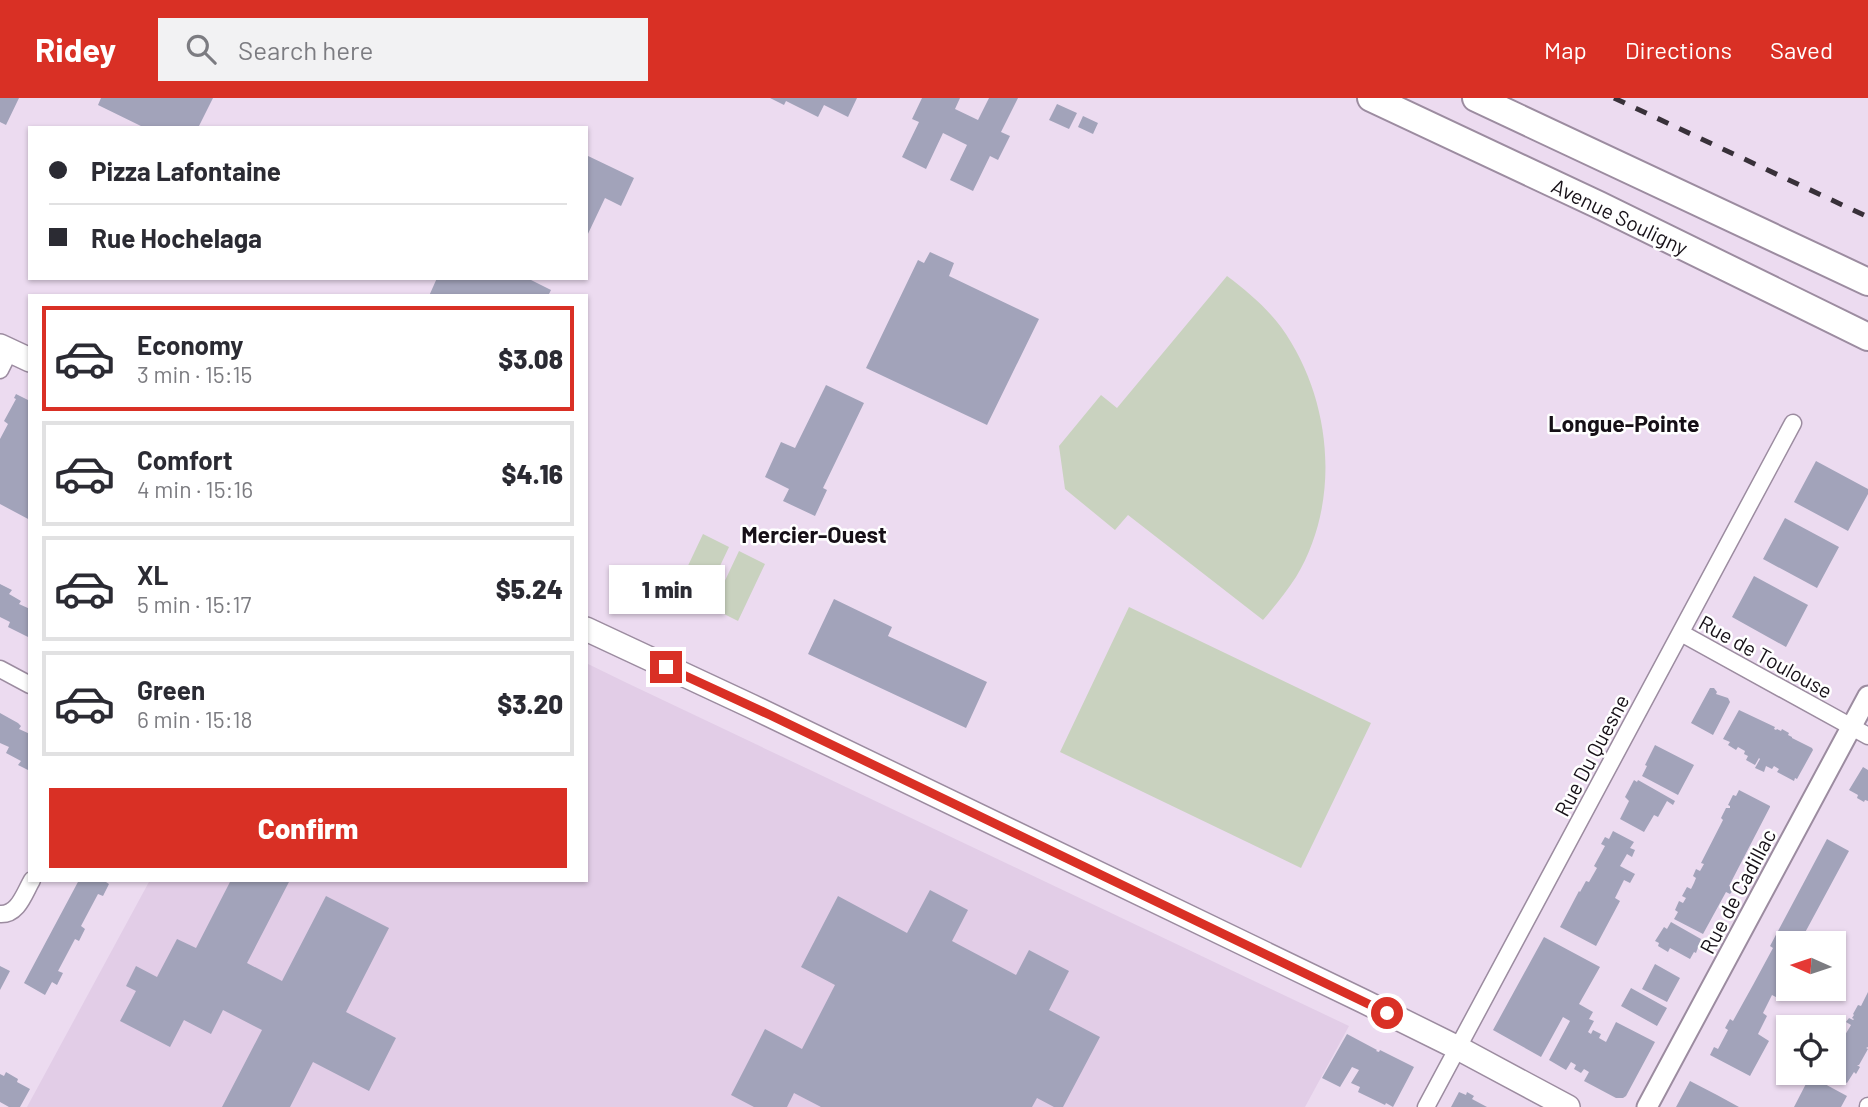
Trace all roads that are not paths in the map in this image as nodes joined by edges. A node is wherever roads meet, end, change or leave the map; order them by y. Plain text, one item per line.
1 (1371, 98) edge
2 (1476, 98) edge
3 (1868, 282) edge
4 (1868, 337) edge
5 (1793, 423) dead end
6 (588, 630) edge
7 (1681, 633) junction
8 (0, 669) edge
9 (28, 684) edge
10 (1868, 696) edge
11 (1860, 732) edge
12 (31, 882) edge
13 (0, 914) edge
14 (1458, 1048) junction
15 (1426, 1107) edge
16 (1568, 1107) edge
17 (1647, 1107) edge

1 - 4 highway, Avenue Souligny
2 - 3 highway
5 - 7 street, Rue Du Quesne
6 - 14 main road
7 - 11 street, Rue de Toulouse
7 - 14 street, Rue Du Quesne
8 - 9 street
10 - 11 street, Rue de Cadillac
11 - 17 street, Rue de Cadillac
12 - 13 street
14 - 15 street, Rue Du Quesne
14 - 16 main road

